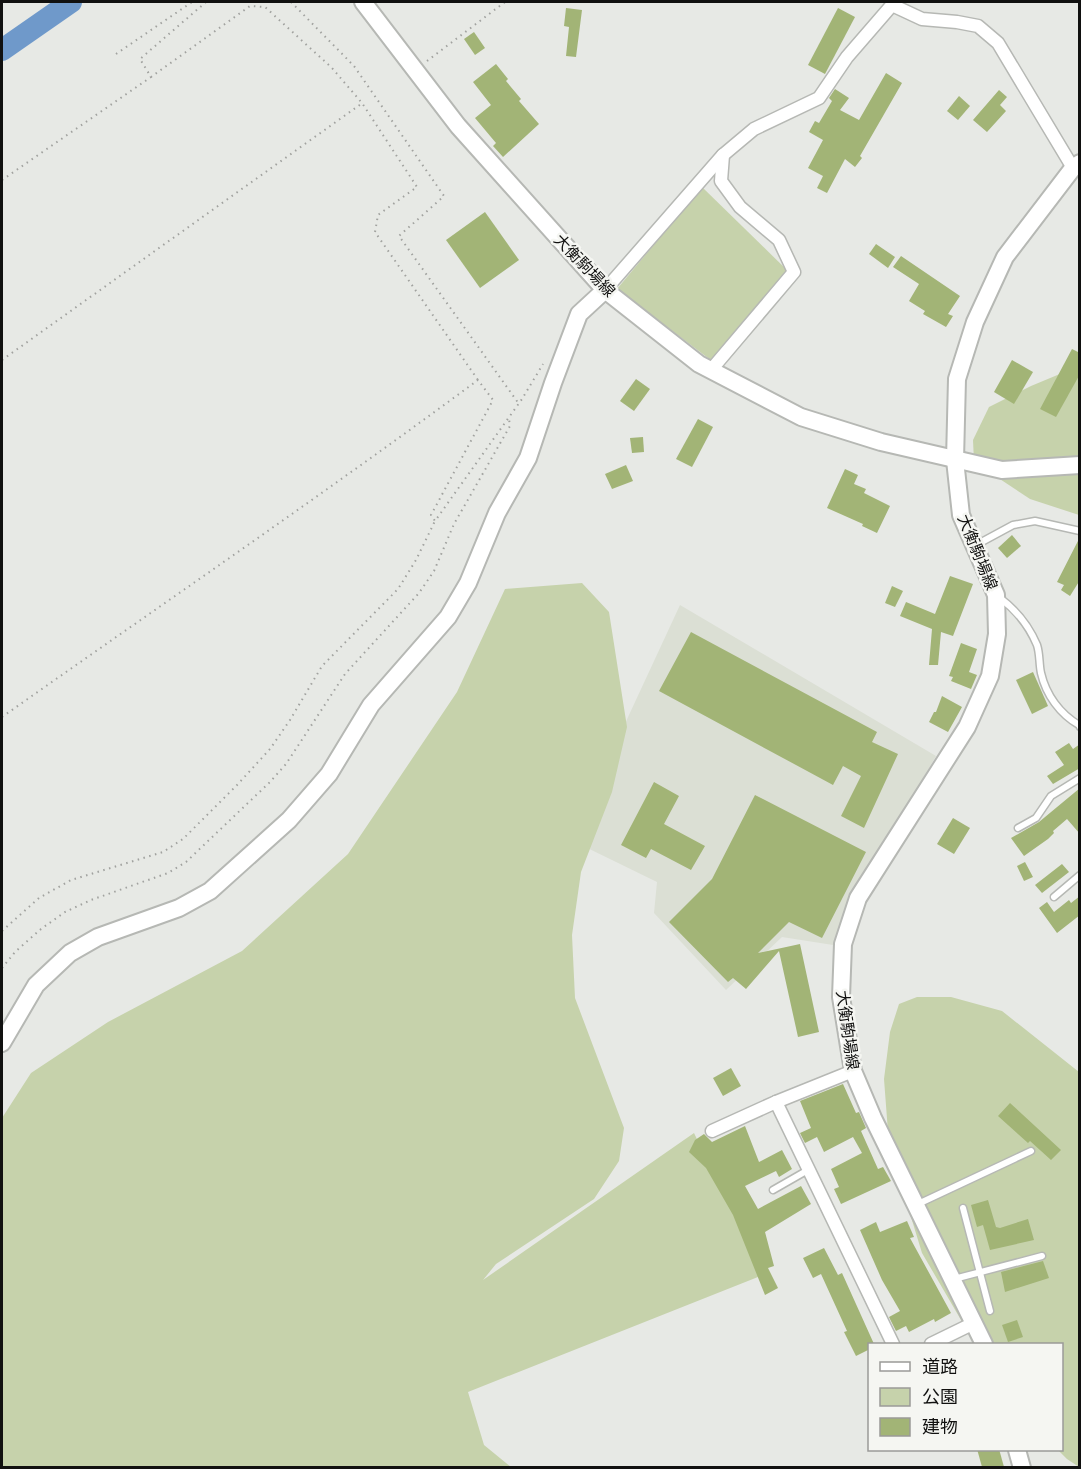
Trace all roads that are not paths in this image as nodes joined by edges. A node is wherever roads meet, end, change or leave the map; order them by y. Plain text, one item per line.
1 (363, 2) edge
2 (723, 155) junction
3 (1077, 166) edge
4 (605, 290) junction
5 (711, 370) junction
6 (955, 460) junction
7 (1080, 465) edge
8 (1080, 531) edge
9 (974, 545) junction
10 (996, 595) junction
11 (1080, 727) edge
12 (1080, 778) edge
13 (1018, 828) dead end
14 (1080, 875) edge
15 (1054, 897) dead end
16 (2, 1043) edge
17 (853, 1071) junction
18 (776, 1102) junction
19 (712, 1131) dead end
20 (1032, 1151) dead end
21 (808, 1170) junction
22 (773, 1190) dead end
23 (917, 1205) junction
24 (963, 1208) dead end
25 (1042, 1256) dead end
26 (979, 1272) junction
27 (954, 1279) junction
28 (990, 1311) dead end
29 (974, 1323) junction
30 (892, 1343) edge
31 (933, 1343) edge
32 (984, 1343) edge
33 (1018, 1451) edge
34 (1022, 1467) edge

1 - 4 main road, 大衡駒場線
2 - 3 street
2 - 4 street
2 - 5 street
3 - 6 main road
4 - 5 main road, 大衡駒場線
4 - 16 main road
5 - 6 main road, 大衡駒場線
6 - 7 main road
6 - 9 main road, 大衡駒場線
8 - 9 lane
9 - 10 main road, 大衡駒場線
10 - 11 lane
10 - 17 main road, 大衡駒場線
12 - 13 lane
14 - 15 lane
17 - 18 street
17 - 23 main road, 大衡駒場線
18 - 19 street
18 - 21 street
20 - 23 lane
21 - 22 lane
21 - 30 street
23 - 27 main road, 大衡駒場線
24 - 26 lane
25 - 26 lane
26 - 27 lane
26 - 28 lane
27 - 29 main road, 大衡駒場線
29 - 31 street
29 - 32 main road, 大衡駒場線
33 - 34 main road

